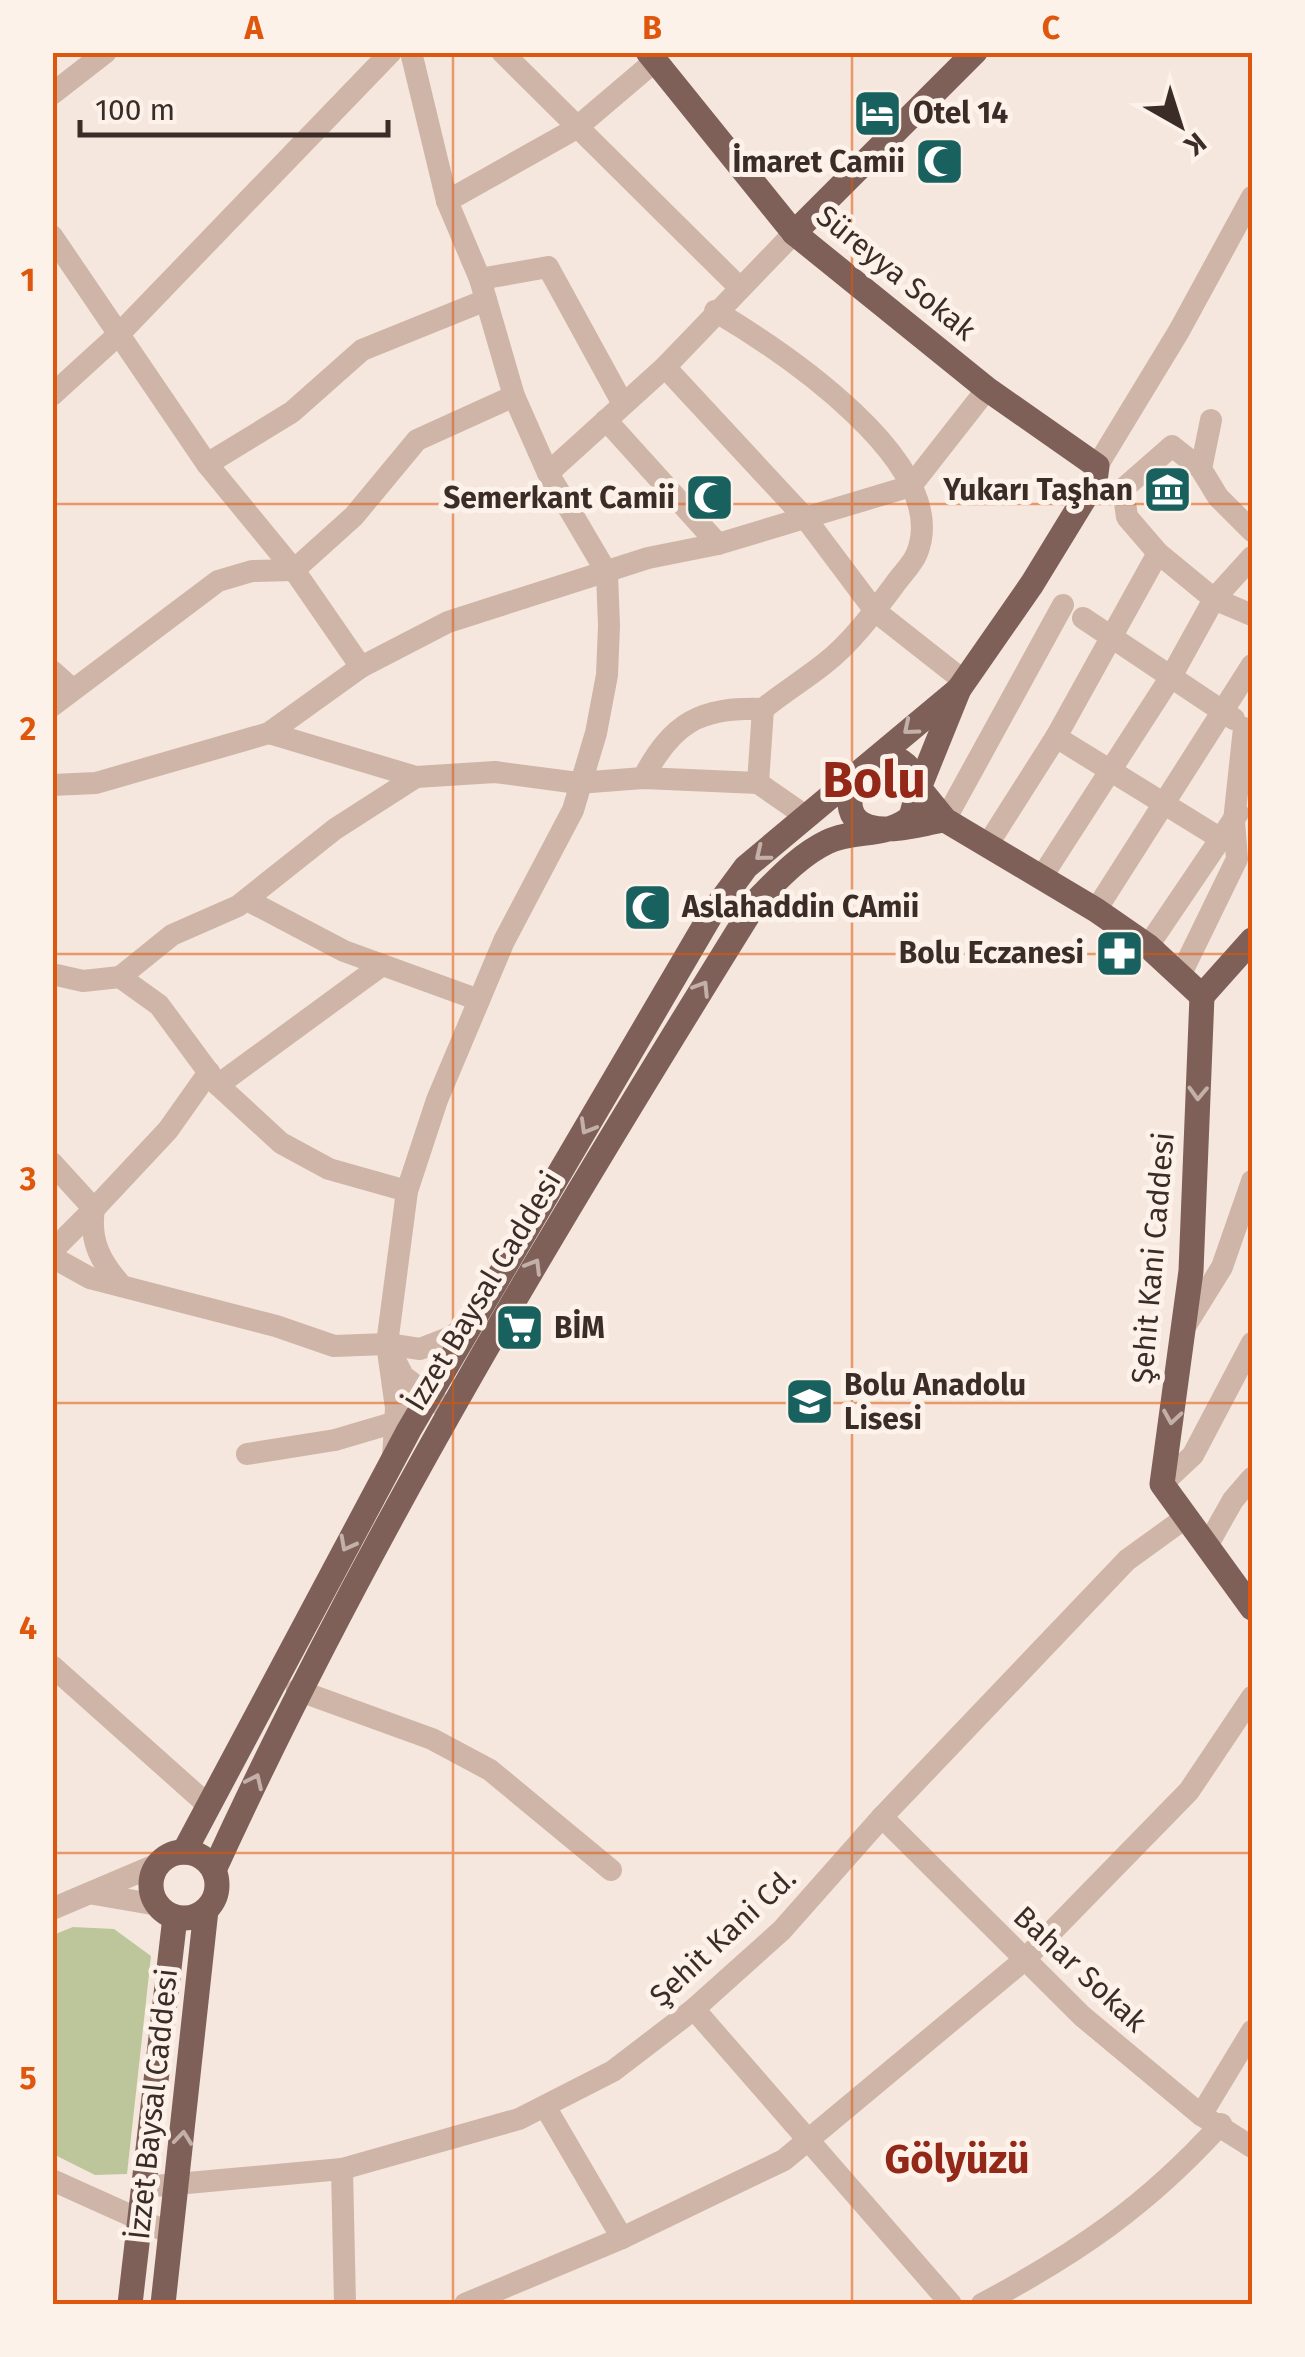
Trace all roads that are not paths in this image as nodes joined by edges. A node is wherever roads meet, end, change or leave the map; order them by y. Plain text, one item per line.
1 (106, 52) edge
2 (391, 52) edge
3 (411, 52) edge
4 (502, 52) edge
5 (975, 52) edge
6 (651, 57) edge
7 (52, 94) edge
8 (575, 129) junction
9 (1252, 197) edge
10 (447, 201) junction
11 (794, 233) junction
12 (52, 236) edge
13 (738, 286) junction
14 (483, 290) junction
15 (715, 311) junction
16 (119, 334) junction
17 (665, 366) junction
18 (987, 389) junction
19 (52, 395) edge
20 (514, 396) junction
21 (615, 412) junction
22 (1212, 420) dead end
23 (207, 464) junction
24 (1097, 466) junction
25 (1201, 469) junction
26 (548, 474) junction
27 (911, 486) junction
28 (806, 519) junction
29 (1252, 531) edge
30 (718, 544) junction
31 (1158, 553) junction
32 (1252, 557) edge
33 (294, 570) junction
34 (607, 573) junction
35 (1214, 599) junction
36 (875, 611) junction
37 (1252, 615) edge
38 (1111, 636) junction
39 (1252, 665) edge
40 (361, 667) junction
41 (52, 670) edge
42 (1172, 675) junction
43 (962, 685) junction
44 (72, 688) junction
45 (52, 706) edge
46 (763, 710) junction
47 (1224, 710) junction
48 (1248, 731) edge
49 (270, 733) junction
50 (1056, 737) junction
51 (862, 768) junction
52 (1113, 768) junction
53 (416, 777) junction
54 (644, 778) junction
55 (758, 783) junction
56 (1252, 783) edge
57 (578, 784) junction
58 (52, 785) edge
59 (919, 788) junction
60 (1168, 802) junction
61 (808, 817) junction
62 (945, 820) junction
63 (894, 828) junction
64 (1235, 829) edge
65 (988, 844) junction
66 (1040, 878) junction
67 (247, 900) junction
68 (1096, 910) junction
69 (1252, 940) edge
70 (1148, 946) junction
71 (382, 964) junction
72 (52, 974) edge
73 (1180, 976) junction
74 (120, 978) junction
75 (1202, 996) junction
76 (479, 1000) junction
77 (214, 1079) junction
78 (52, 1164) edge
79 (1252, 1181) edge
80 (407, 1191) junction
81 (94, 1209) junction
82 (52, 1254) edge
83 (123, 1287) junction
84 (474, 1318) junction
85 (1186, 1325) junction
86 (1252, 1343) edge
87 (387, 1344) junction
88 (438, 1404) junction
89 (396, 1422) junction
90 (247, 1454) dead end
91 (405, 1463) junction
92 (1252, 1478) edge
93 (1162, 1484) junction
94 (1186, 1518) junction
95 (1207, 1546) junction
96 (1252, 1608) edge
97 (52, 1666) edge
98 (298, 1690) junction
99 (1252, 1697) edge
100 (209, 1806) junction
101 (882, 1817) junction
102 (184, 1852) junction
103 (158, 1864) junction
104 (214, 1870) junction
105 (611, 1870) dead end
106 (94, 1894) junction
107 (52, 1908) edge
108 (206, 1910) junction
109 (167, 1911) junction
110 (1022, 1961) junction
111 (694, 2009) junction
112 (1252, 2031) edge
113 (546, 2108) junction
114 (1211, 2120) junction
115 (808, 2141) junction
116 (1252, 2147) edge
117 (342, 2168) junction
118 (178, 2181) junction
119 (58, 2187) edge
120 (144, 2187) junction
121 (142, 2218) junction
122 (172, 2234) junction
123 (622, 2238) junction
124 (130, 2304) edge
125 (163, 2304) edge
126 (345, 2304) edge
127 (466, 2304) edge
128 (950, 2304) edge
129 (982, 2304) edge

1 - 7 street
2 - 16 street
3 - 10 street
4 - 8 street
5 - 11 main road
6 - 8 street
6 - 11 main road, Süreyya Sokak
8 - 10 street
8 - 13 street
9 - 24 street
10 - 14 street
11 - 13 street
11 - 18 main road, Süreyya Sokak
12 - 16 street
13 - 15 street
14 - 20 street
14 - 21 street
14 - 23 street
15 - 17 street
15 - 27 street
16 - 19 street
16 - 23 street
17 - 21 street
17 - 28 street
18 - 24 main road, Süreyya Sokak
18 - 27 street
20 - 26 street
20 - 33 street
21 - 26 street
21 - 30 street
22 - 25 street
23 - 33 street
24 - 43 main road, İzzet Baysal Caddesi
25 - 29 street
25 - 31 street
26 - 34 street
27 - 28 street
27 - 36 street
28 - 30 street
28 - 36 street
30 - 34 street
31 - 35 street
31 - 38 street
32 - 35 street
33 - 40 street
33 - 44 street
34 - 40 street
34 - 57 street
35 - 37 street
35 - 42 street
36 - 43 street
36 - 46 street
38 - 42 street
38 - 50 street
38 - 62 street
39 - 47 street
40 - 49 street
41 - 44 street
42 - 47 street
42 - 52 street
43 -> 51 main road, İzzet Baysal Caddesi
43 - 59 main road, İzzet Baysal Caddesi
44 - 45 street
46 - 54 street
46 - 55 street
47 - 48 street
47 - 60 street
48 - 64 street
49 - 53 street
49 - 58 street
50 - 52 street
50 - 65 street
51 - 59 main road
51 - 61 main road, İzzet Baysal Caddesi
51 - 63 main road
52 - 60 street
52 - 66 street
53 - 57 street
53 - 67 street
54 - 55 street
54 - 57 street
55 - 61 street
56 - 64 street
57 - 76 street
59 - 62 main road
59 - 63 main road
60 - 64 street
60 - 68 street
61 -> 84 main road, İzzet Baysal Caddesi
62 - 63 main road, İzzet Baysal Caddesi
62 - 65 main road
88 -> 63 main road, İzzet Baysal Caddesi
64 - 70 street
64 - 73 street
65 - 66 main road
66 - 68 main road
67 - 71 street
67 - 74 street
68 - 70 main road
69 - 75 main road
70 - 73 main road
71 - 76 street
71 - 77 street
72 - 74 street
73 - 75 main road
74 - 77 street
75 -> 85 main road, Şehit Kani Caddesi
76 - 80 street
77 - 80 street
77 - 81 street
78 - 81 street
79 - 85 street
80 - 87 street
81 - 82 street
81 - 83 street
82 - 83 street
83 - 87 street
84 - 87 street
84 - 88 main road, İzzet Baysal Caddesi
85 -> 93 main road, Şehit Kani Caddesi
86 - 93 street
87 - 88 street
87 - 89 street
88 - 91 main road, İzzet Baysal Caddesi
89 - 90 street
89 - 91 street
91 - 98 main road, İzzet Baysal Caddesi
91 -> 100 main road, İzzet Baysal Caddesi
92 - 95 street
93 - 94 main road
94 - 95 main road
94 - 101 street, Şehit Kani Cd.
95 - 96 main road
97 - 100 street
104 -> 98 main road, İzzet Baysal Caddesi
98 - 105 street
99 - 110 street
100 - 102 main road, İzzet Baysal Caddesi
101 - 110 street, Bahar Sokak
101 - 111 street, Şehit Kani Cd.
102 - 103 main road
102 - 104 main road
103 - 106 street
103 - 109 main road
104 - 108 main road
106 - 107 street
106 - 109 street
108 - 109 main road
118 -> 108 main road, İzzet Baysal Caddesi
109 - 120 main road, İzzet Baysal Caddesi
110 - 114 street, Bahar Sokak
110 - 115 street
111 - 113 street, Şehit Kani Cd.
111 - 115 street
112 - 114 street
113 - 117 street, Şehit Kani Cd.
113 - 123 street
114 - 116 street, Bahar Sokak
114 - 129 street
115 - 123 street
115 - 128 street
117 - 118 street, Şehit Kani Cd.
117 - 126 street
118 - 120 street, Şehit Kani Cd.
118 - 122 main road, İzzet Baysal Caddesi
119 - 121 street
120 - 121 main road, İzzet Baysal Caddesi
121 - 122 street
121 - 124 main road, İzzet Baysal Caddesi
122 - 125 main road, İzzet Baysal Caddesi
123 - 127 street

